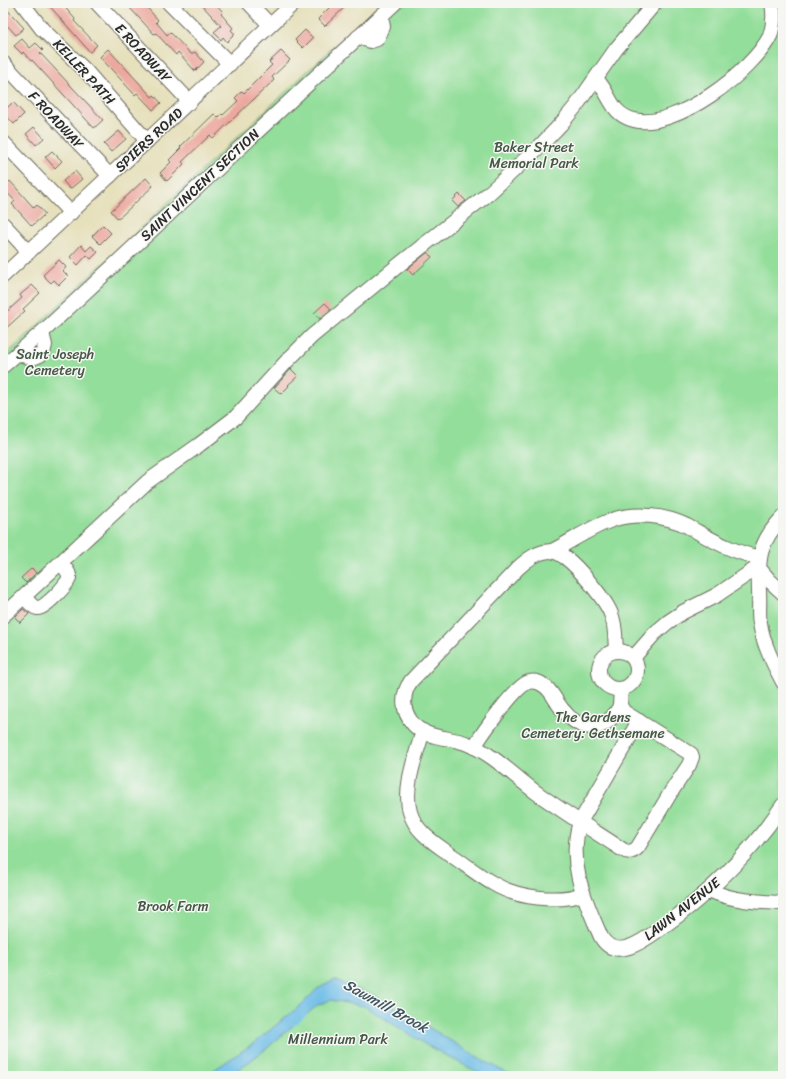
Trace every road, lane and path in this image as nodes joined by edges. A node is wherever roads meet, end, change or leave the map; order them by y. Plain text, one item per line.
1 (22, 3) edge
2 (97, 3) edge
3 (170, 3) edge
4 (249, 3) edge
5 (294, 3) edge
6 (395, 3) edge
7 (655, 3) edge
8 (772, 3) edge
9 (270, 25) junction
10 (3, 63) edge
11 (230, 64) junction
12 (596, 79) junction
13 (190, 102) junction
14 (148, 141) junction
15 (3, 142) edge
16 (110, 176) junction
17 (71, 213) junction
18 (3, 224) edge
19 (29, 252) junction
20 (3, 276) edge
21 (3, 366) edge
22 (783, 517) edge
23 (552, 551) junction
24 (759, 562) junction
25 (60, 563) junction
26 (783, 593) edge
27 (24, 597) junction
28 (3, 616) edge
29 (616, 651) junction
30 (633, 658) junction
31 (783, 682) edge
32 (620, 689) junction
33 (620, 706) junction
34 (639, 721) junction
35 (423, 732) junction
36 (474, 746) junction
37 (783, 805) edge
38 (580, 822) junction
39 (709, 890) junction
40 (583, 894) junction
41 (783, 903) edge

1 - 14 street, KELLER PATH
2 - 13 street, E ROADWAY
3 - 11 street
4 - 9 street
5 - 9 street, SPIERS ROAD
6 - 21 street, SAINT VINCENT SECTION
7 - 12 street
8 - 12 street
9 - 11 street, SPIERS ROAD
10 - 16 street, F ROADWAY
11 - 13 street, SPIERS ROAD
12 - 25 street
13 - 14 street, SPIERS ROAD
14 - 16 street, SPIERS ROAD
15 - 17 street
16 - 17 street, SPIERS ROAD
17 - 19 street, SPIERS ROAD
18 - 19 street
19 - 20 street, SPIERS ROAD
22 - 24 street
23 - 24 street
23 - 29 street
23 - 35 street
24 - 26 street
24 - 30 street
24 - 31 street
25 - 27 street
25 - 27 street
27 - 28 street
29 - 30 street
29 - 32 street
30 - 32 street
32 - 33 street
33 - 34 street
33 - 36 street
34 - 38 street, LAWN AVENUE
34 - 38 street
35 - 36 street
35 - 40 street
36 - 38 street
37 - 39 street, LAWN AVENUE
38 - 40 street, LAWN AVENUE
39 - 40 street, LAWN AVENUE
39 - 41 street

